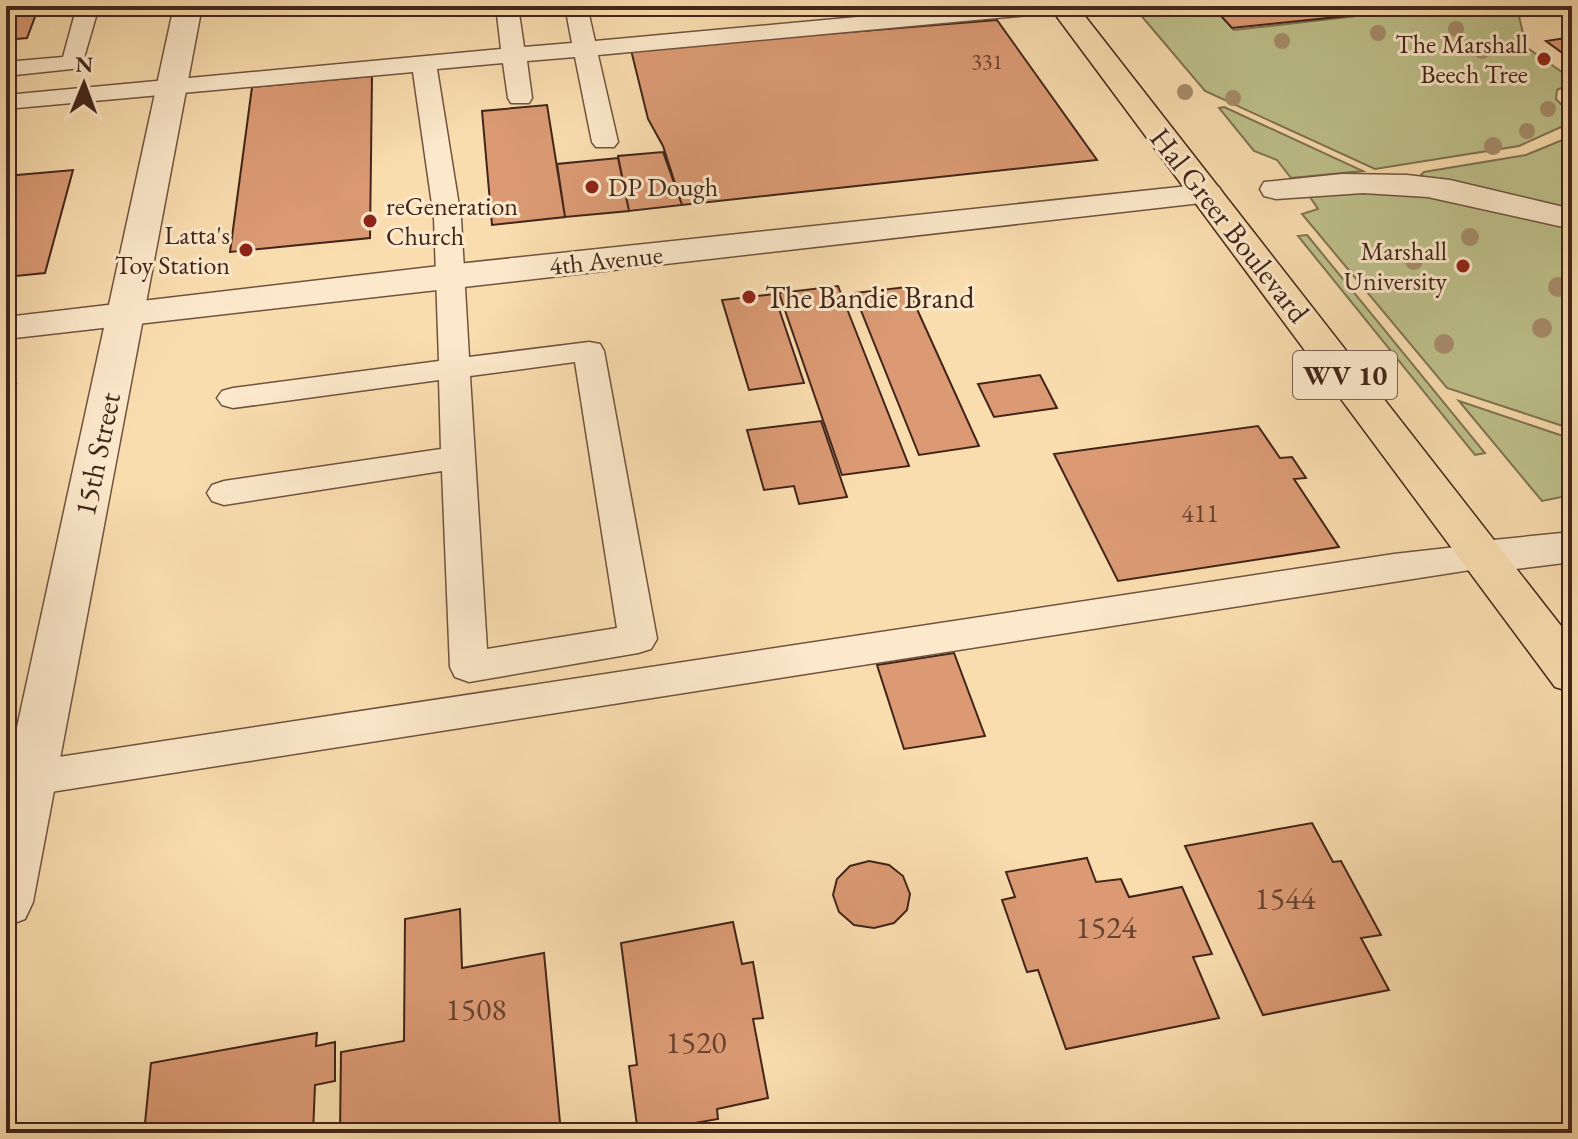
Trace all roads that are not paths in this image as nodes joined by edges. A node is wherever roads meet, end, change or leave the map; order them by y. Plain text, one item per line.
1 (88, 6) edge
2 (188, 6) edge
3 (507, 6) edge
4 (576, 6) edge
5 (1050, 6) edge
6 (1063, 6) edge
7 (698, 7) edge
8 (701, 38) junction
9 (585, 48) junction
10 (513, 54) junction
11 (424, 65) junction
12 (6, 69) edge
13 (172, 86) junction
14 (520, 98) dead end
15 (6, 102) edge
16 (605, 142) dead end
17 (1276, 189) dead end
18 (1207, 194) junction
19 (1572, 219) edge
20 (448, 276) junction
21 (125, 315) junction
22 (6, 328) edge
23 (452, 370) junction
24 (233, 398) dead end
25 (456, 458) junction
26 (224, 493) dead end
27 (1572, 547) edge
28 (1483, 557) junction
29 (1572, 674) edge
30 (18, 780) edge
31 (6, 902) edge

1 - 12 lane
2 - 13 street, 15th Street
3 - 10 lane
4 - 9 lane
5 - 8 lane
6 - 18 main road, Hal Greer Boulevard / WV 10
7 - 8 lane
8 - 9 lane
9 - 10 lane
9 - 16 lane
10 - 11 lane
10 - 14 lane
11 - 13 lane
11 - 20 lane
13 - 15 lane
13 - 21 street, 15th Street
17 - 19 street
18 - 20 street, 4th Avenue
18 - 28 main road, Hal Greer Boulevard / WV 10
20 - 21 street, 4th Avenue
20 - 23 lane
21 - 22 street, 4th Avenue
21 - 30 street, 15th Street
23 - 24 lane
23 - 25 lane
23 - 25 lane
25 - 26 lane
27 - 28 street
28 - 29 main road, Hal Greer Boulevard / WV 10
28 - 30 lane
30 - 31 street, 15th Street

